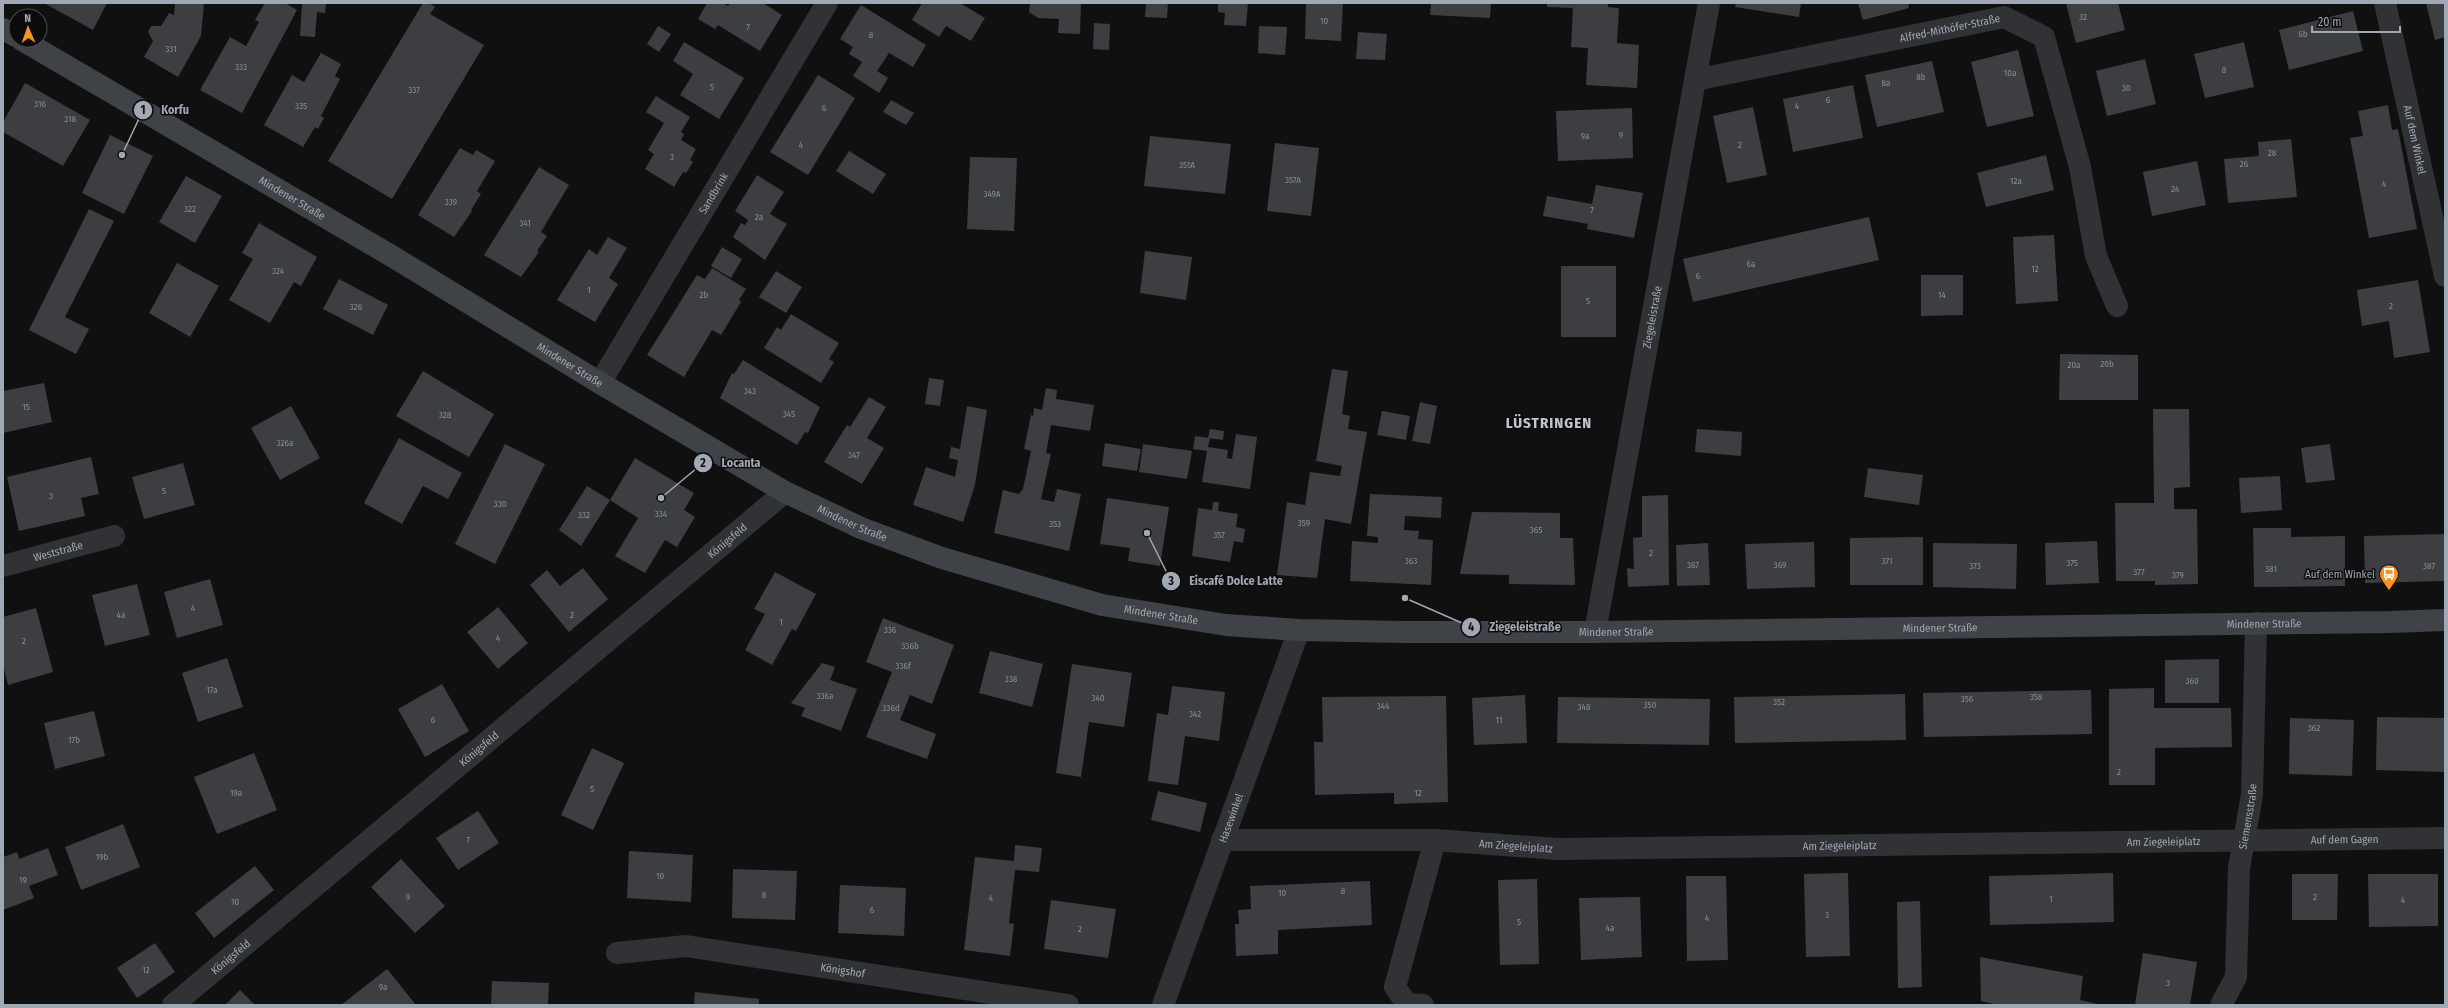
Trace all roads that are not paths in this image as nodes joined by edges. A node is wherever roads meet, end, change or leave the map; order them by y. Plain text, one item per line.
1 (827, 3) edge
2 (1709, 3) edge
3 (2385, 3) edge
4 (36, 48) edge
5 (1695, 80) junction
6 (2445, 276) edge
7 (2117, 306) dead end
8 (600, 383) junction
9 (785, 492) junction
10 (114, 536) dead end
11 (3, 566) edge
12 (2445, 620) edge
13 (2256, 623) junction
14 (1299, 630) junction
15 (1595, 632) junction
16 (2445, 838) edge
17 (1222, 840) junction
18 (1435, 840) junction
19 (2244, 840) junction
20 (617, 953) dead end
21 (173, 1005) edge
22 (1068, 1005) edge
23 (1163, 1005) edge
24 (1423, 1005) edge
25 (2221, 1005) edge

1 - 8 street, Sandbrink
2 - 5 street, Ziegeleistraße
3 - 6 street, Auf dem Winkel
4 - 8 main road, Mindener Straße
5 - 7 street, Alfred-Mithöfer-Straße
5 - 15 street, Ziegeleistraße
8 - 9 main road, Mindener Straße
9 - 14 main road, Mindener Straße
9 - 21 street, Königsfeld
10 - 11 street, Weststraße
12 - 13 main road, Mindener Straße
13 - 15 main road, Mindener Straße
13 - 19 street, Siemensstraße
14 - 15 main road, Mindener Straße
14 - 17 street, Hasewinkel
16 - 19 street, Auf dem Gagen
17 - 18 street, Am Ziegeleiplatz
17 - 23 street, Hasewinkel
18 - 19 street, Am Ziegeleiplatz
18 - 24 street
19 - 25 street, Siemensstraße
20 - 22 street, Königshof

